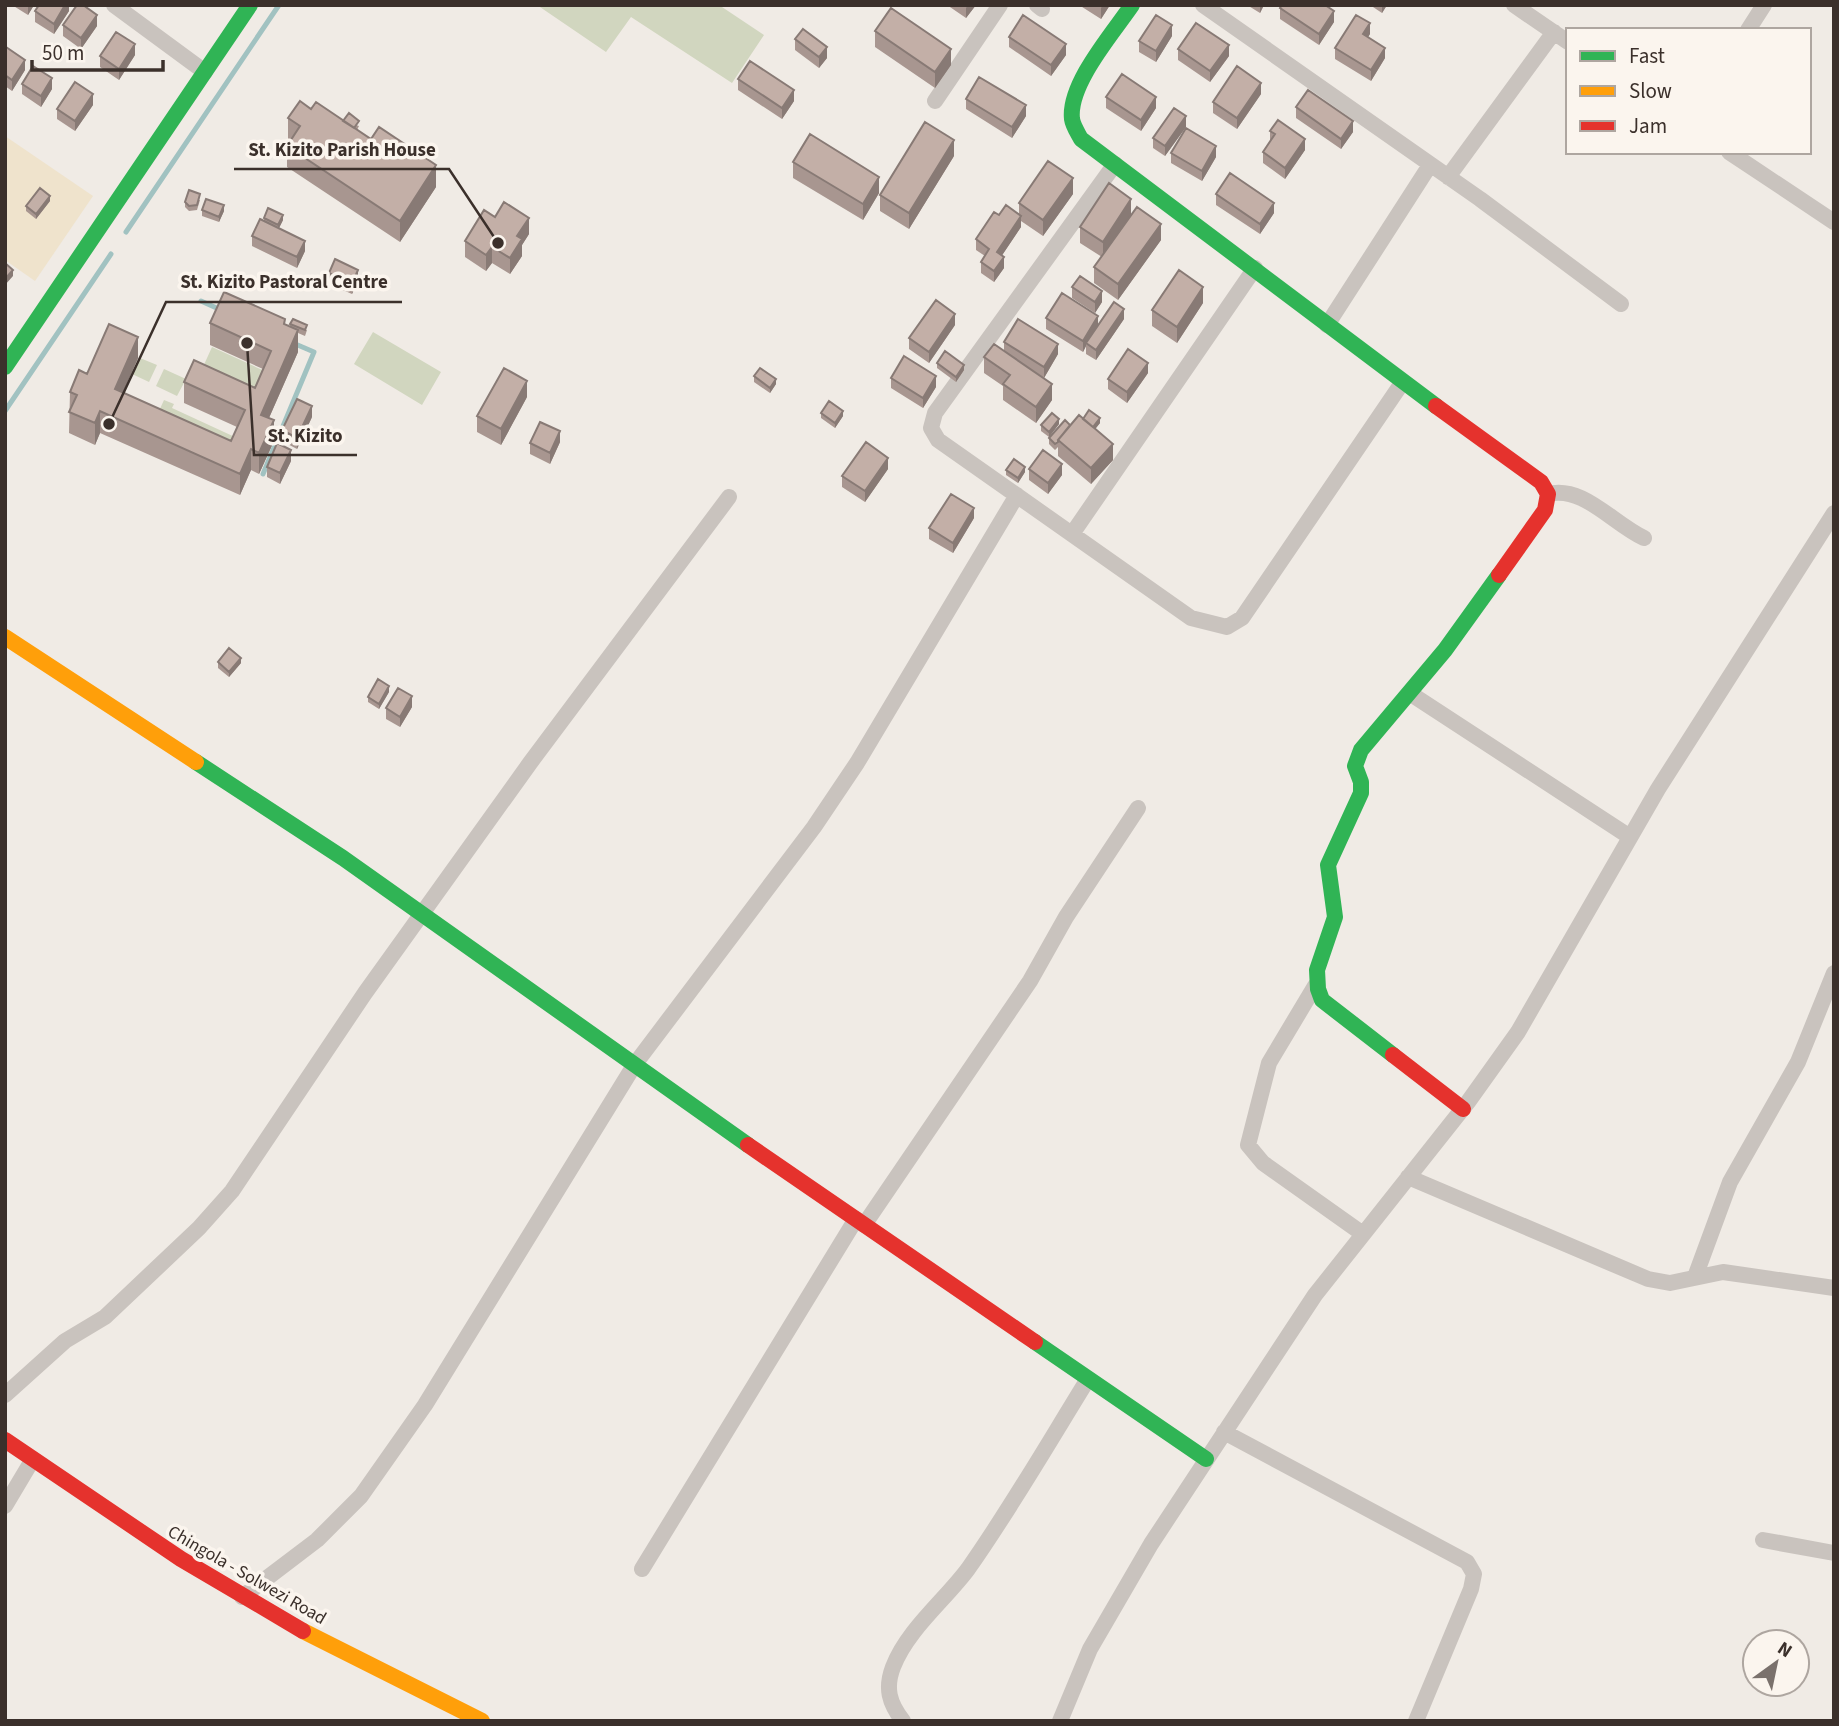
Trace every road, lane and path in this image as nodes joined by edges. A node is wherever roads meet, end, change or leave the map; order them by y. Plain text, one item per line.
1 (114, 5) edge
2 (250, 5) edge
3 (1000, 5) edge
4 (1132, 5) edge
5 (1203, 5) edge
6 (1514, 5) edge
7 (1764, 5) edge
8 (1749, 28) edge
9 (1561, 37) edge
10 (205, 72) junction
11 (935, 101) dead end
12 (1732, 154) edge
13 (1115, 164) junction
14 (1430, 164) junction
15 (1448, 177) junction
16 (1834, 222) edge
17 (1255, 268) junction
18 (1621, 303) dead end
19 (1327, 325) junction
20 (5, 367) edge
21 (1402, 383) junction
22 (1548, 494) junction
23 (1017, 495) junction
24 (729, 497) dead end
25 (1834, 513) edge
26 (1072, 534) junction
27 (1644, 538) dead end
28 (5, 637) edge
29 (1411, 694) junction
30 (1138, 808) dead end
31 (1630, 837) junction
32 (422, 914) junction
33 (1834, 973) edge
34 (1315, 986) junction
35 (635, 1064) junction
36 (1462, 1109) junction
37 (1408, 1177) junction
38 (860, 1222) junction
39 (1363, 1234) junction
40 (1695, 1278) junction
41 (1834, 1288) edge
42 (1088, 1379) junction
43 (5, 1395) edge
44 (1224, 1432) junction
45 (5, 1440) edge
46 (33, 1459) junction
47 (1206, 1459) junction
48 (5, 1506) edge
49 (1763, 1539) dead end
50 (1834, 1553) edge
51 (642, 1569) dead end
52 (242, 1597) junction
53 (482, 1721) edge
54 (903, 1721) edge
55 (1060, 1721) edge
56 (1416, 1721) edge

1 - 10 street
2 - 10 main road
3 - 11 street
4 - 13 main road
5 - 14 street
6 - 9 street
7 - 8 street
9 - 15 street
10 - 20 main road
12 - 16 street
13 - 17 main road
13 - 23 street
14 - 15 street
14 - 19 street
15 - 18 street
17 - 19 main road
17 - 26 street
19 - 21 main road
21 - 22 main road
21 - 26 street
22 - 27 street
22 - 29 main road
23 - 26 street
23 - 35 street
24 - 32 street
25 - 31 street
28 - 32 main road
29 - 31 street
29 - 34 main road
30 - 38 street
31 - 36 street
32 - 35 main road
32 - 43 street
33 - 40 street
34 - 36 main road
34 - 39 street
35 - 38 main road
35 - 52 street
36 - 37 street
37 - 39 street
37 - 40 street
38 - 42 main road
38 - 51 street
39 - 44 street
40 - 41 street
42 - 47 main road
42 - 54 street
44 - 47 street
44 - 56 street
45 - 46 main road, Chingola - Solwezi Road
46 - 48 street
46 - 52 main road, Chingola - Solwezi Road
47 - 55 street
49 - 50 street
52 - 53 main road, Chingola - Solwezi Road

